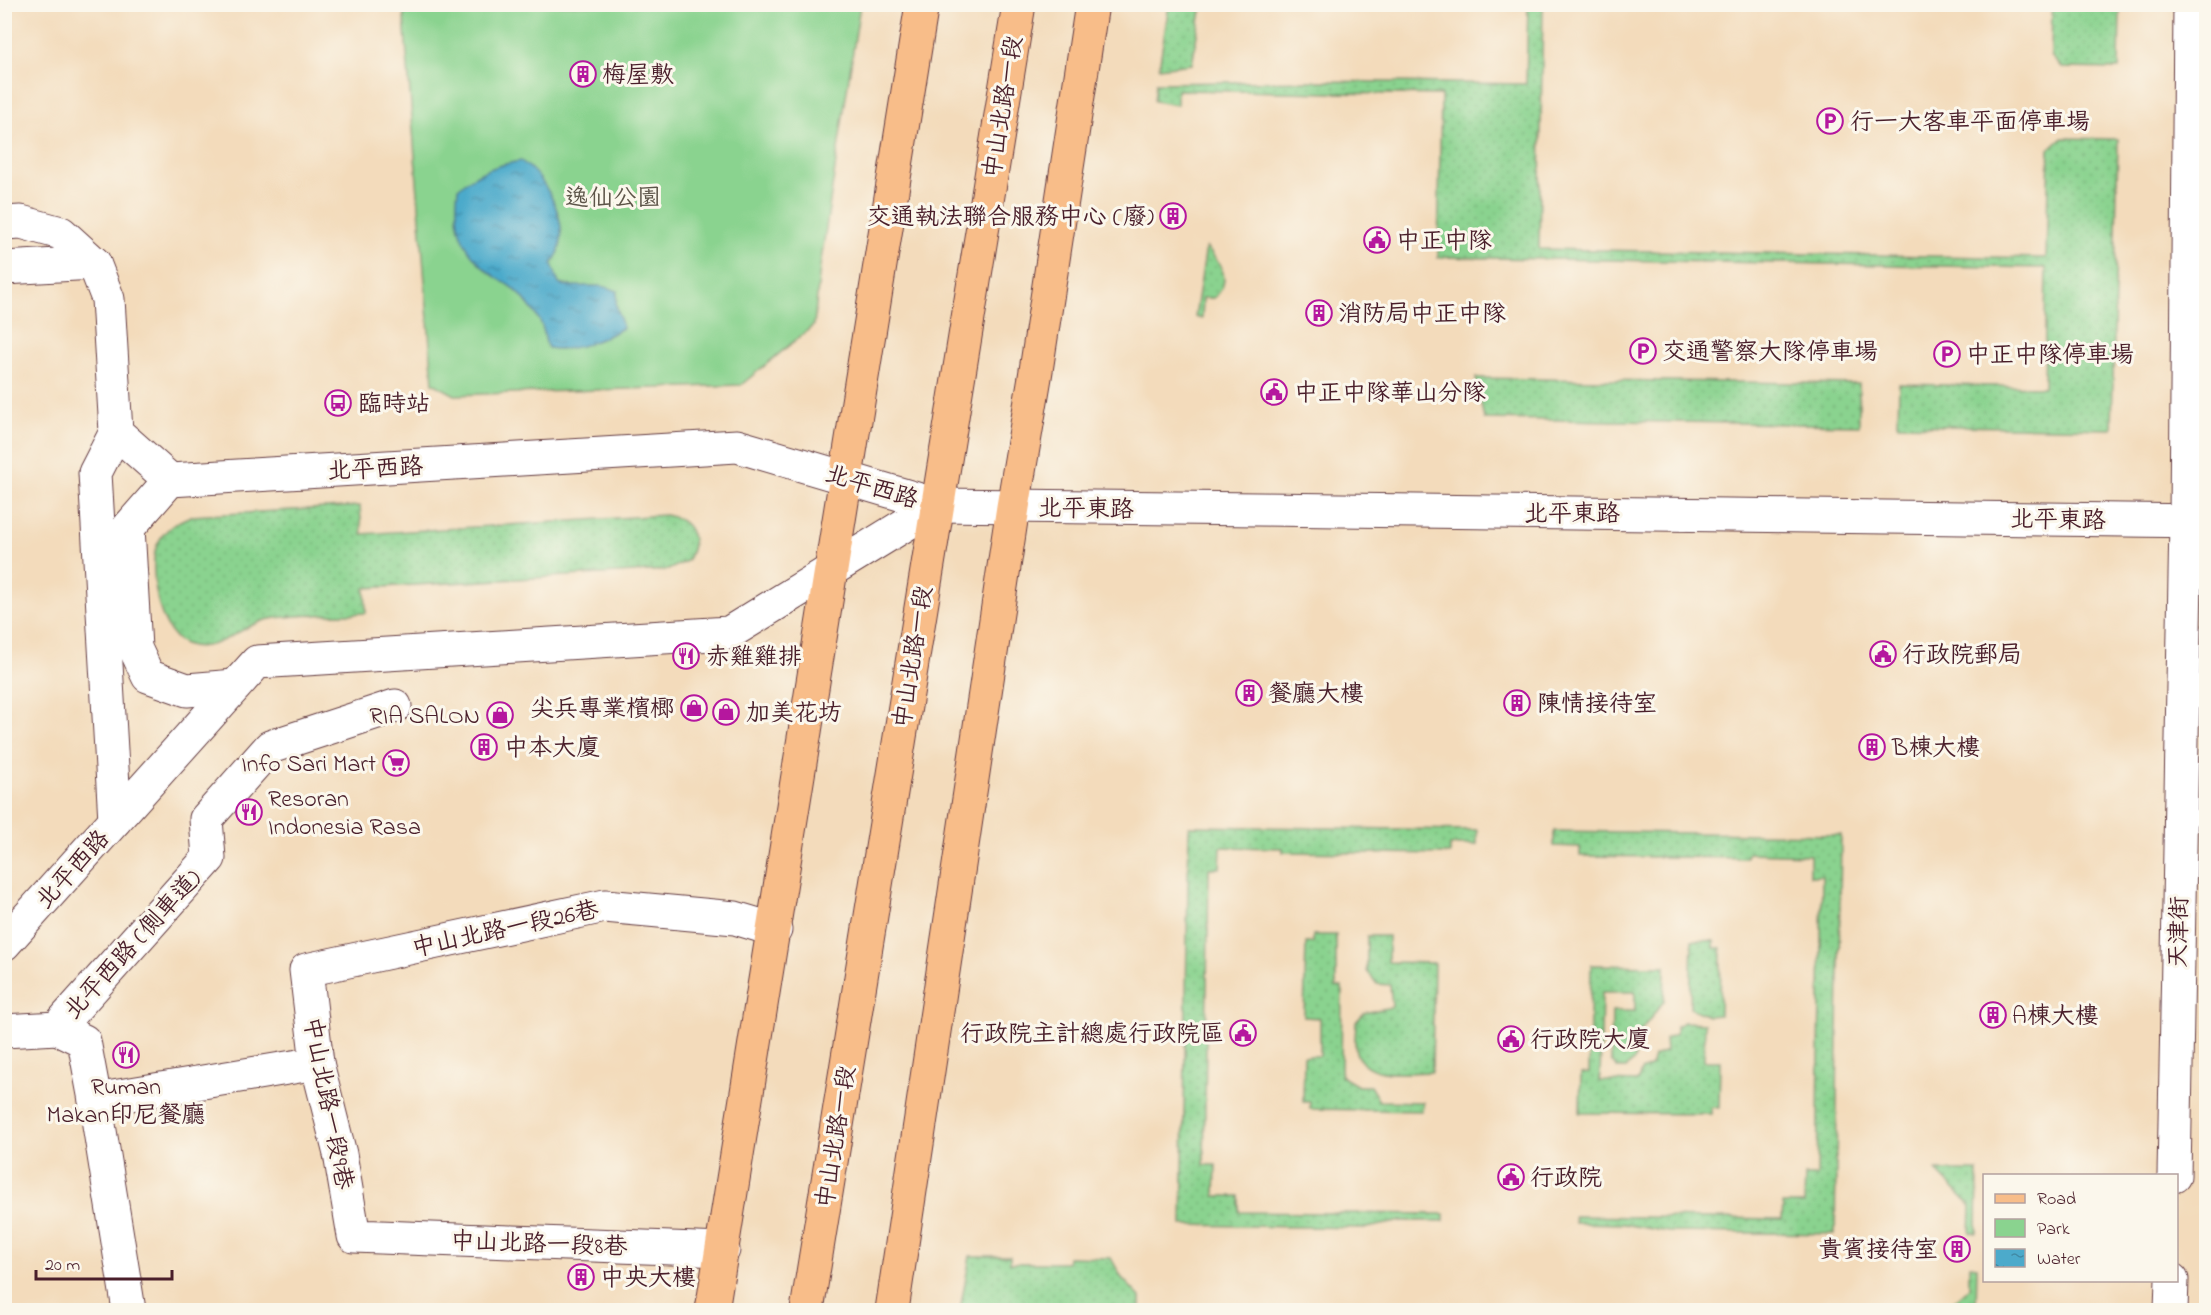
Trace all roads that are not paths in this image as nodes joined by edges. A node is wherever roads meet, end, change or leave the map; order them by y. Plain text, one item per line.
1 (922, 4) edge
2 (1019, 4) edge
3 (1092, 4) edge
4 (2190, 4) edge
5 (4, 223) edge
6 (94, 263) junction
7 (4, 268) edge
8 (116, 432) junction
9 (845, 478) junction
10 (170, 480) junction
11 (937, 505) junction
12 (1012, 507) junction
13 (2196, 521) edge
14 (833, 569) junction
15 (235, 686) junction
16 (395, 706) dead end
17 (115, 820) junction
18 (775, 930) junction
19 (4, 944) edge
20 (306, 970) joint
21 (57, 1028) junction
22 (4, 1031) edge
23 (317, 1064) junction
24 (95, 1100) junction
25 (2174, 1174) edge
26 (354, 1236) joint
27 (723, 1250) junction
28 (2172, 1282) edge
29 (129, 1311) edge
30 (712, 1311) edge
31 (807, 1311) edge
32 (892, 1311) edge
33 (2171, 1311) edge

1 - 9 main road
2 - 11 main road, 中山北路一段
3 - 12 main road
4 - 13 street, 天津街
5 - 6 street
6 - 7 street
6 - 8 street
8 - 10 street
8 - 17 street, 北平西路
9 - 10 street, 北平西路
9 - 11 street, 北平西路
9 - 14 main road
10 - 15 street
11 - 12 street, 北平東路
11 - 14 street, 北平西路
11 - 31 main road, 中山北路一段
12 - 13 street, 北平東路
12 - 32 main road
13 - 25 street, 天津街
14 - 15 street, 北平西路
14 - 18 main road
15 - 17 street, 北平西路
16 - 21 street, 北平西路 (側車道)
17 - 19 street, 北平西路
18 - 20 street, 中山北路一段26巷
18 - 27 main road
20 - 23 street, 中山北路一段9巷
21 - 22 street, 北平西路 (側車道)
21 - 24 street
23 - 24 street
23 - 26 street, 中山北路一段9巷
24 - 29 street
26 - 27 street, 中山北路一段8巷
27 - 30 main road
28 - 33 street

